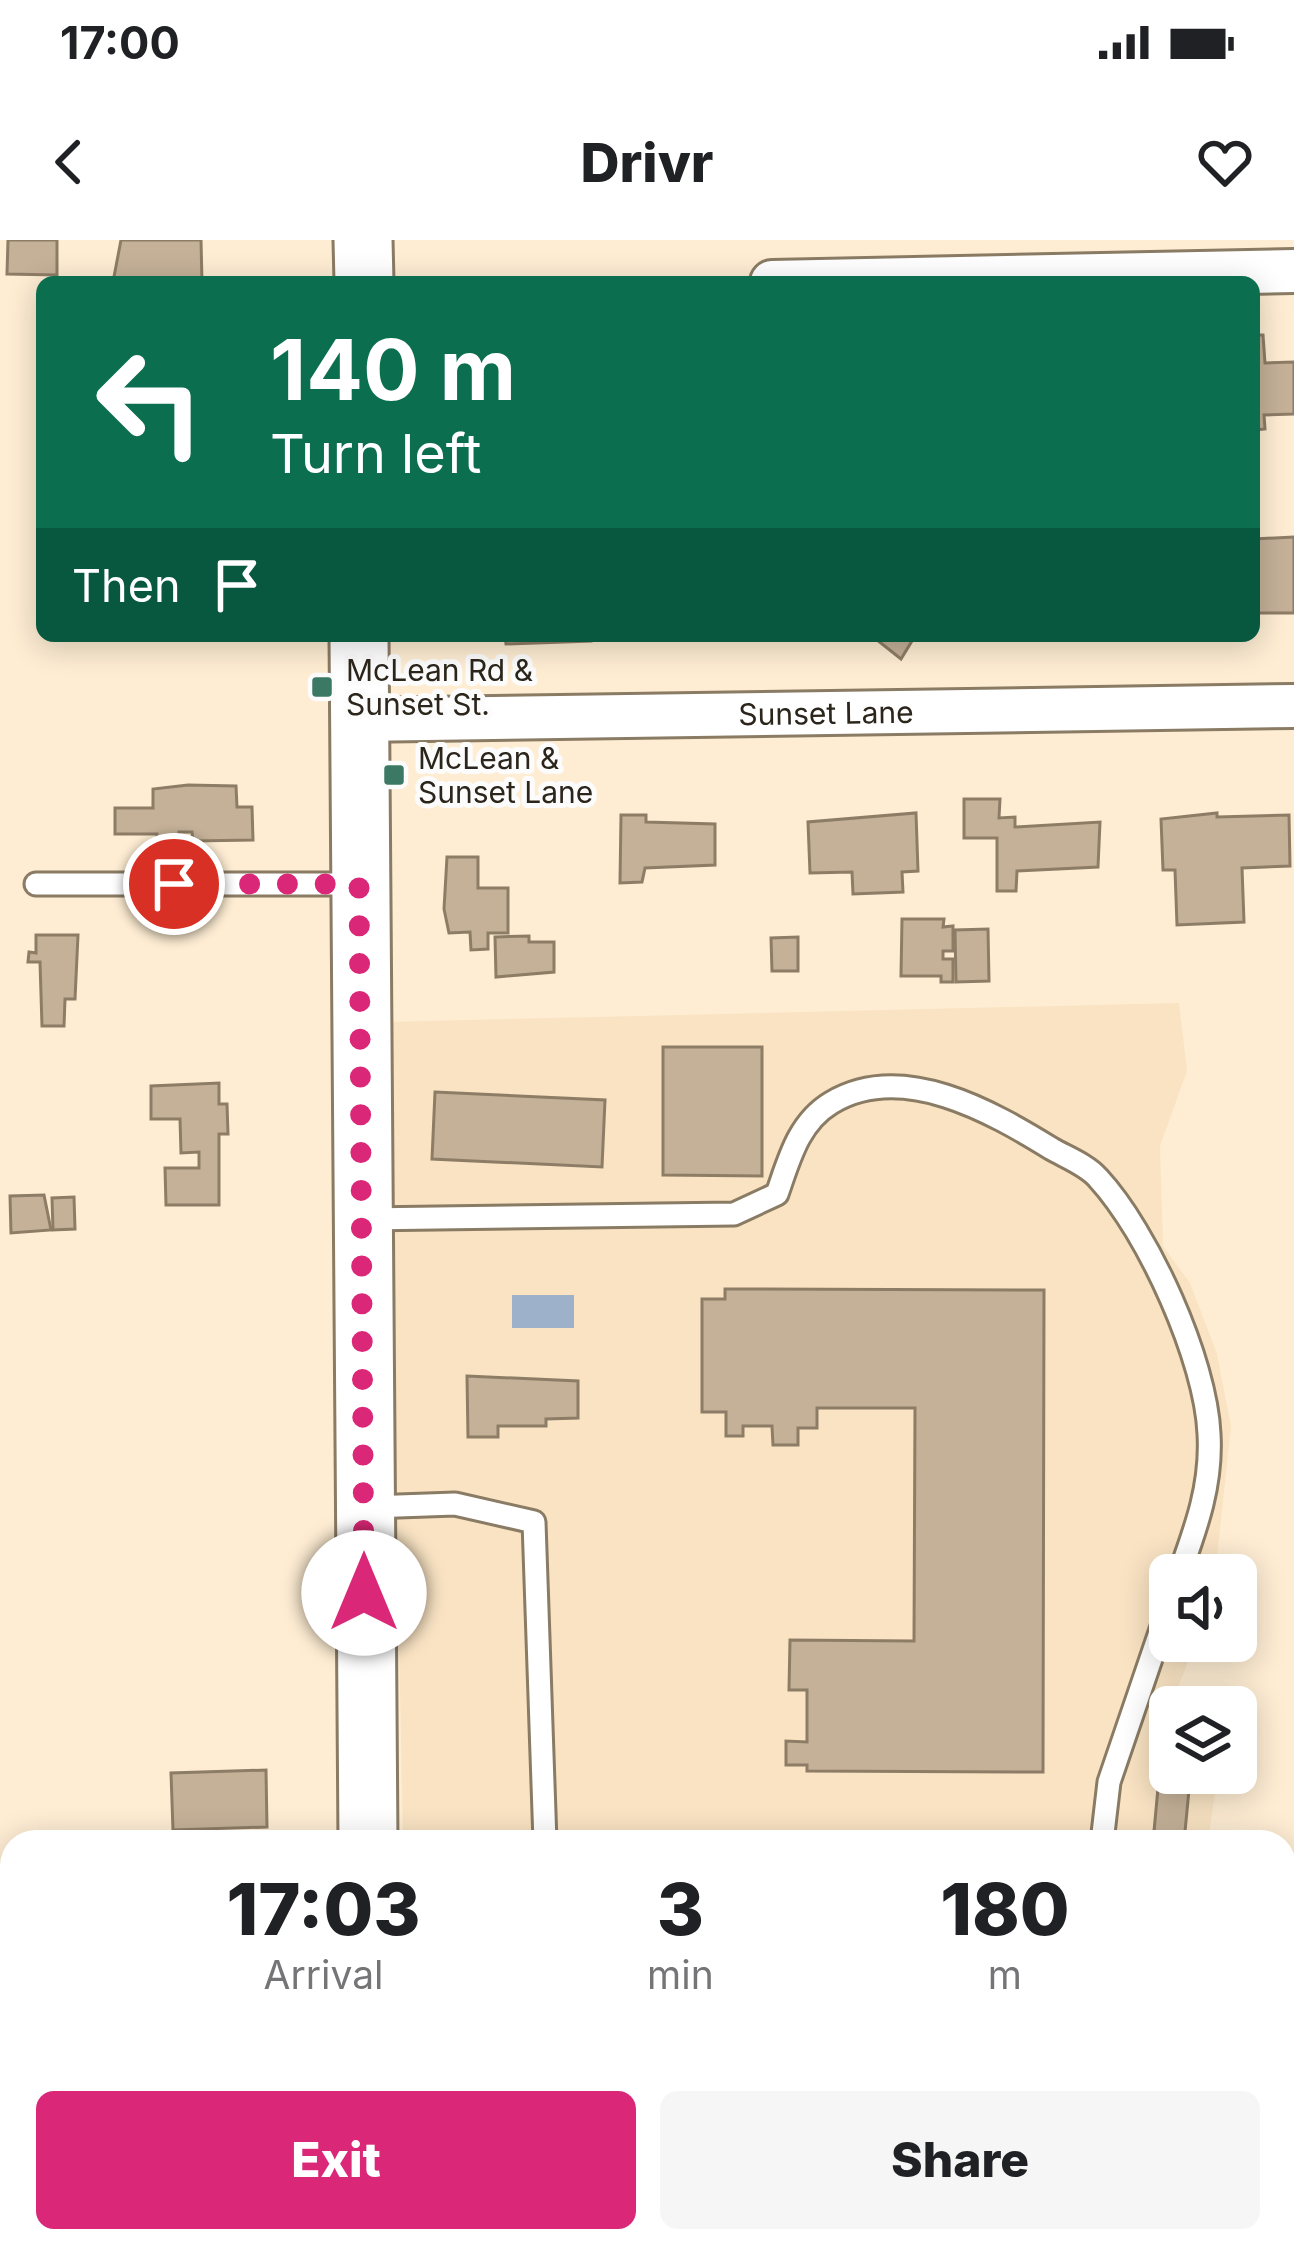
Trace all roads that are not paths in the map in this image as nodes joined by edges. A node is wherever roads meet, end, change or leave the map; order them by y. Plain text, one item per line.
1 (363, 240) edge
2 (1294, 271) edge
3 (364, 276) edge
4 (1057, 276) edge
5 (359, 642) edge
6 (1294, 706) edge
7 (358, 720) junction
8 (36, 884) dead end
9 (359, 884) junction
10 (361, 1219) junction
11 (363, 1508) junction
12 (1187, 1554) edge
13 (1150, 1662) edge
14 (368, 1830) edge
15 (545, 1830) edge
16 (1103, 1830) edge

1 - 3 street
2 - 4 street
5 - 7 street
6 - 7 street, Sunset Lane
7 - 9 street
8 - 9 lane
9 - 10 street
10 - 11 street
10 - 12 lane
11 - 14 street
11 - 15 lane
13 - 16 lane

